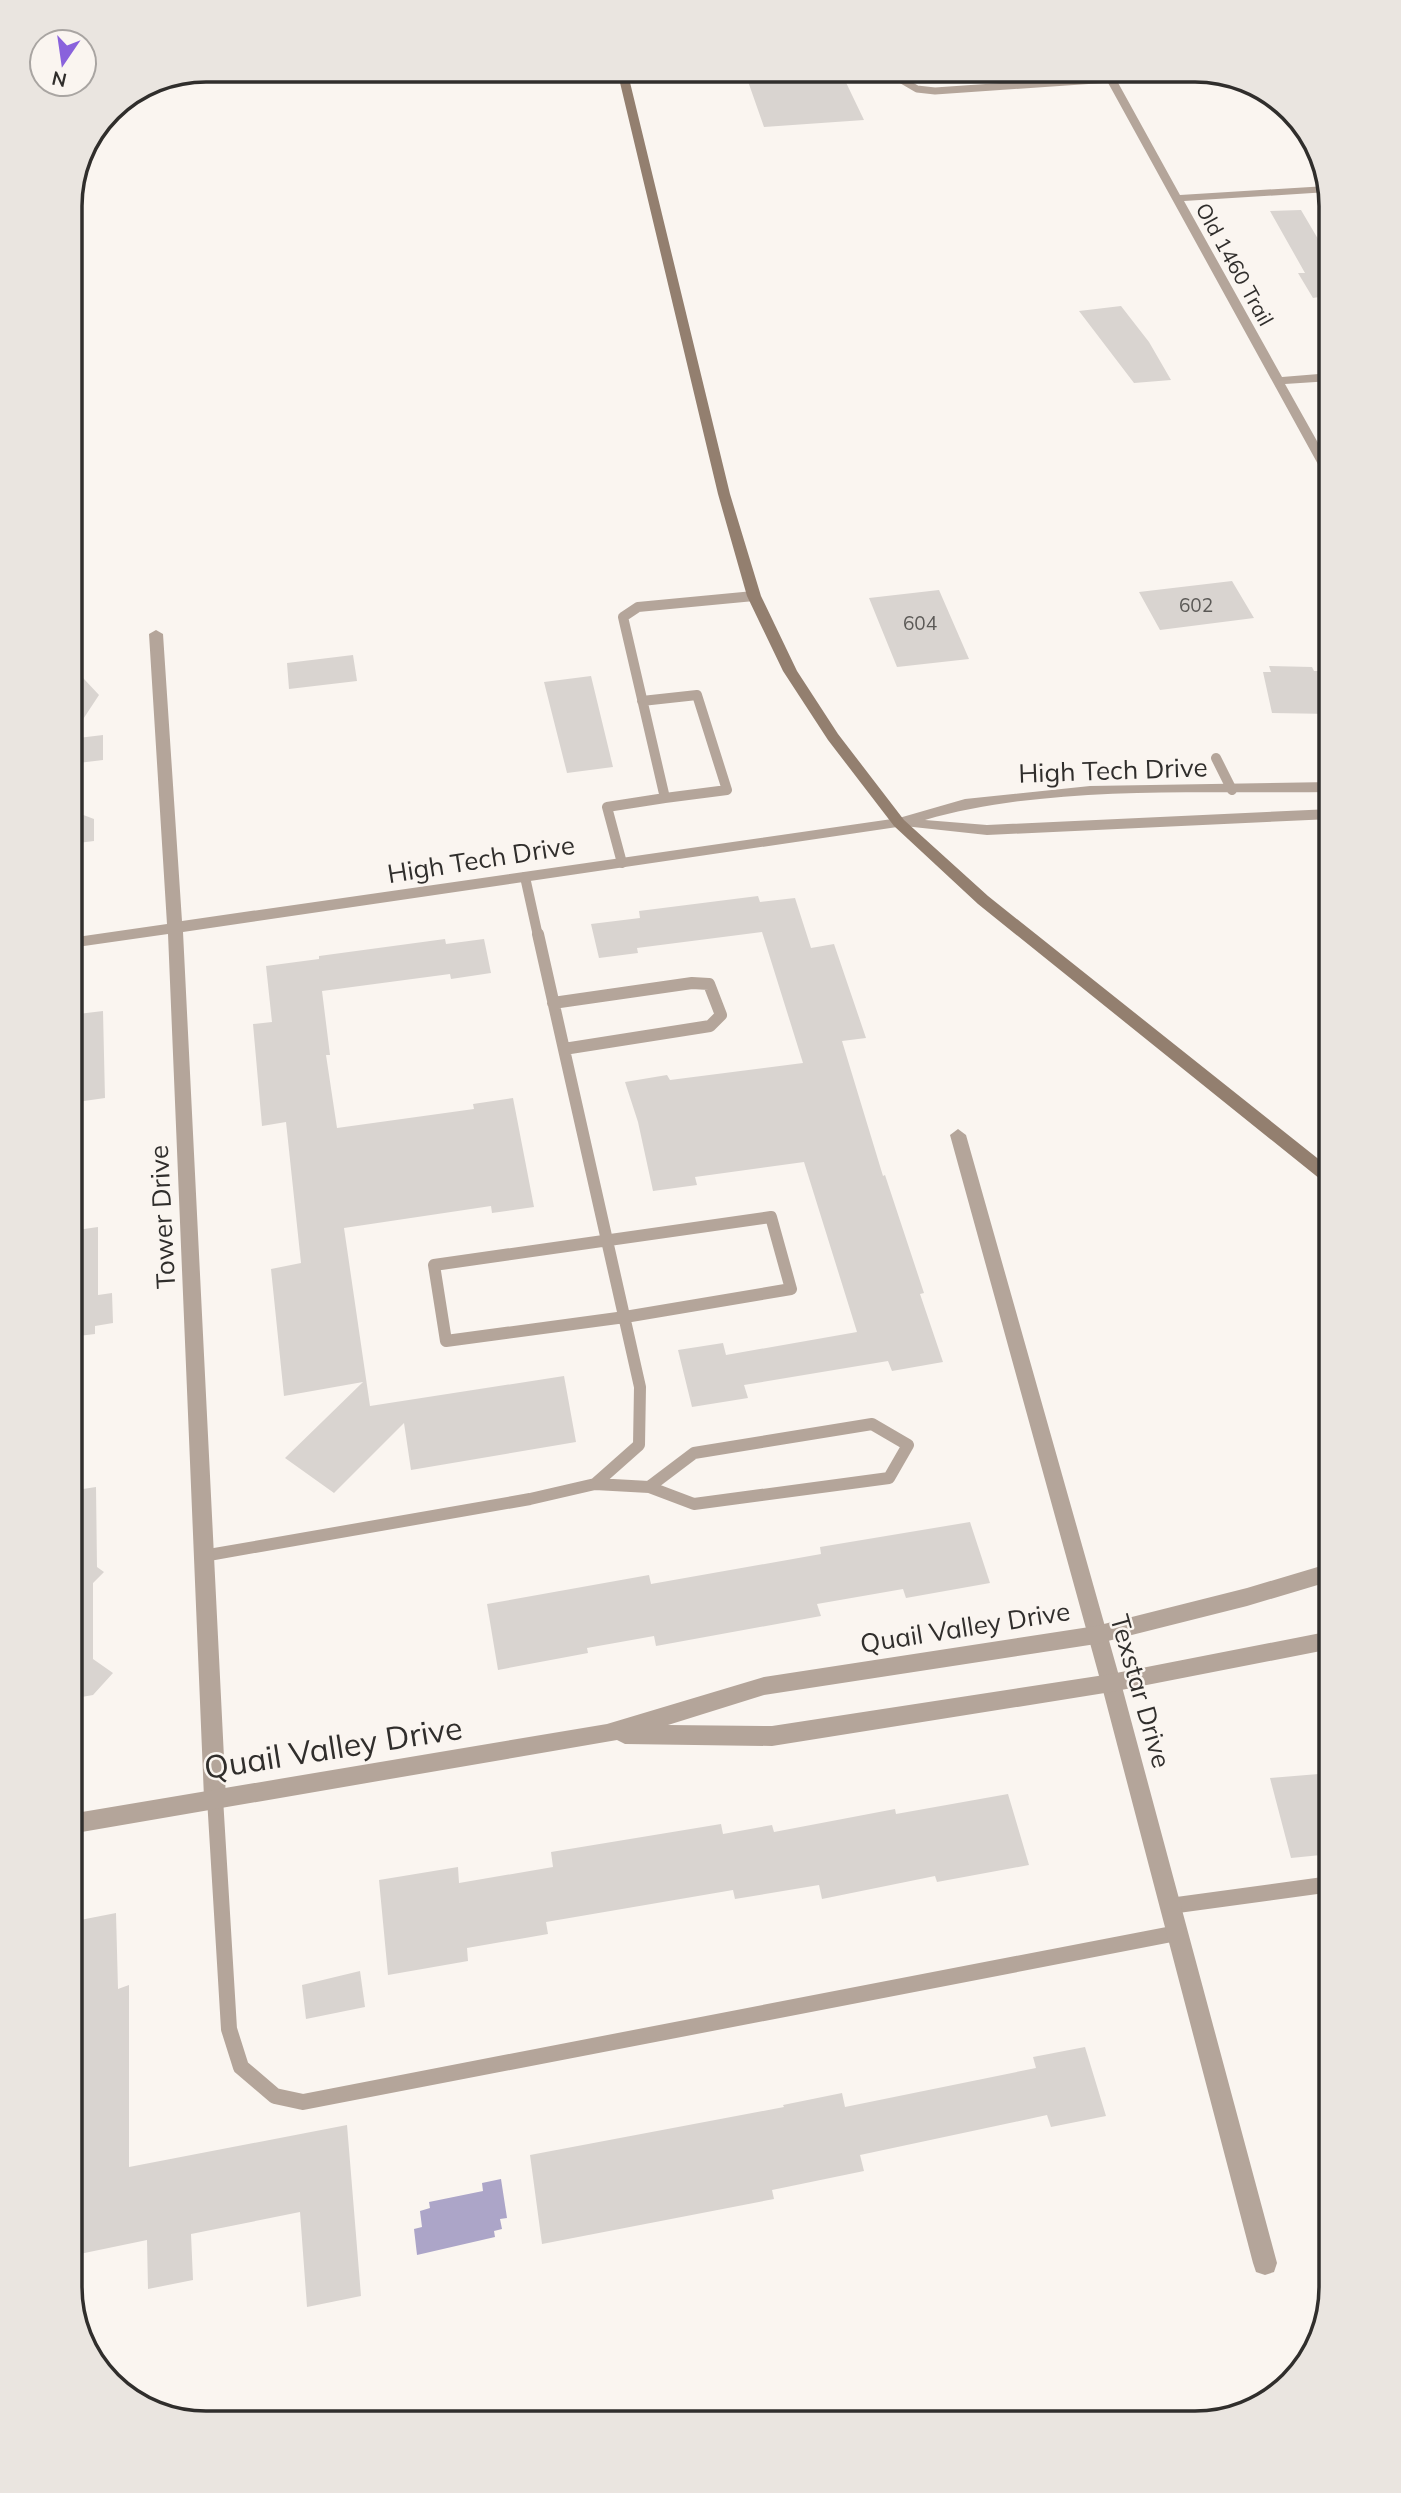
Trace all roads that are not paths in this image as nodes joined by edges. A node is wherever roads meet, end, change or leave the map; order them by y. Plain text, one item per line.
1 (625, 83) edge
2 (906, 83) edge
3 (1016, 83) edge
4 (1113, 83) edge
5 (1318, 190) edge
6 (1175, 198) junction
7 (1319, 378) edge
8 (1278, 381) junction
9 (1319, 455) edge
10 (754, 596) junction
11 (156, 634) dead end
12 (642, 701) junction
13 (1216, 758) dead end
14 (1319, 787) edge
15 (1232, 790) junction
16 (665, 798) junction
17 (1319, 815) edge
18 (899, 823) junction
19 (622, 863) junction
20 (525, 877) junction
21 (175, 929) junction
22 (83, 941) edge
23 (553, 1003) junction
24 (564, 1049) junction
25 (958, 1135) dead end
26 (1319, 1168) edge
27 (607, 1241) junction
28 (625, 1317) junction
29 (595, 1484) junction
30 (649, 1488) junction
31 (203, 1556) junction
32 (1319, 1576) edge
33 (1096, 1635) junction
34 (1319, 1642) edge
35 (1111, 1683) junction
36 (607, 1734) junction
37 (215, 1798) junction
38 (82, 1822) edge
39 (1319, 1886) edge
40 (1170, 1906) junction
41 (1177, 1933) junction
42 (1265, 2263) dead end

1 - 10 main road
2 - 3 lane
4 - 6 street, Old 1460 Trail
5 - 6 street
6 - 8 street, Old 1460 Trail
7 - 8 street
8 - 9 street, Old 1460 Trail
10 - 12 lane
10 - 18 main road
11 - 21 street, Tower Drive
12 - 16 lane
12 - 16 lane
13 - 15 lane
14 - 15 street, High Tech Drive
15 - 18 street, High Tech Drive
16 - 19 lane
17 - 18 street, High Tech Drive
18 - 19 street, High Tech Drive
18 - 26 main road
19 - 20 street, High Tech Drive
20 - 21 street, High Tech Drive
20 - 23 lane
21 - 22 street, High Tech Drive
21 - 31 street, Tower Drive
23 - 24 lane
23 - 24 lane
24 - 27 lane
25 - 33 street, Texstar Drive
27 - 28 lane
27 - 28 lane
27 - 28 lane
28 - 29 lane
29 - 30 lane
29 - 31 lane
30 - 30 lane
31 - 37 street, Tower Drive
32 - 33 street, Quail Valley Drive
33 - 35 street, Texstar Drive
33 - 36 street, Quail Valley Drive
34 - 35 street, Quail Valley Drive
35 - 36 street, Quail Valley Drive
35 - 40 street, Texstar Drive
36 - 37 street, Quail Valley Drive
37 - 38 street, Quail Valley Drive
37 - 41 lane
39 - 40 lane
40 - 41 street, Texstar Drive
41 - 42 street, Texstar Drive

